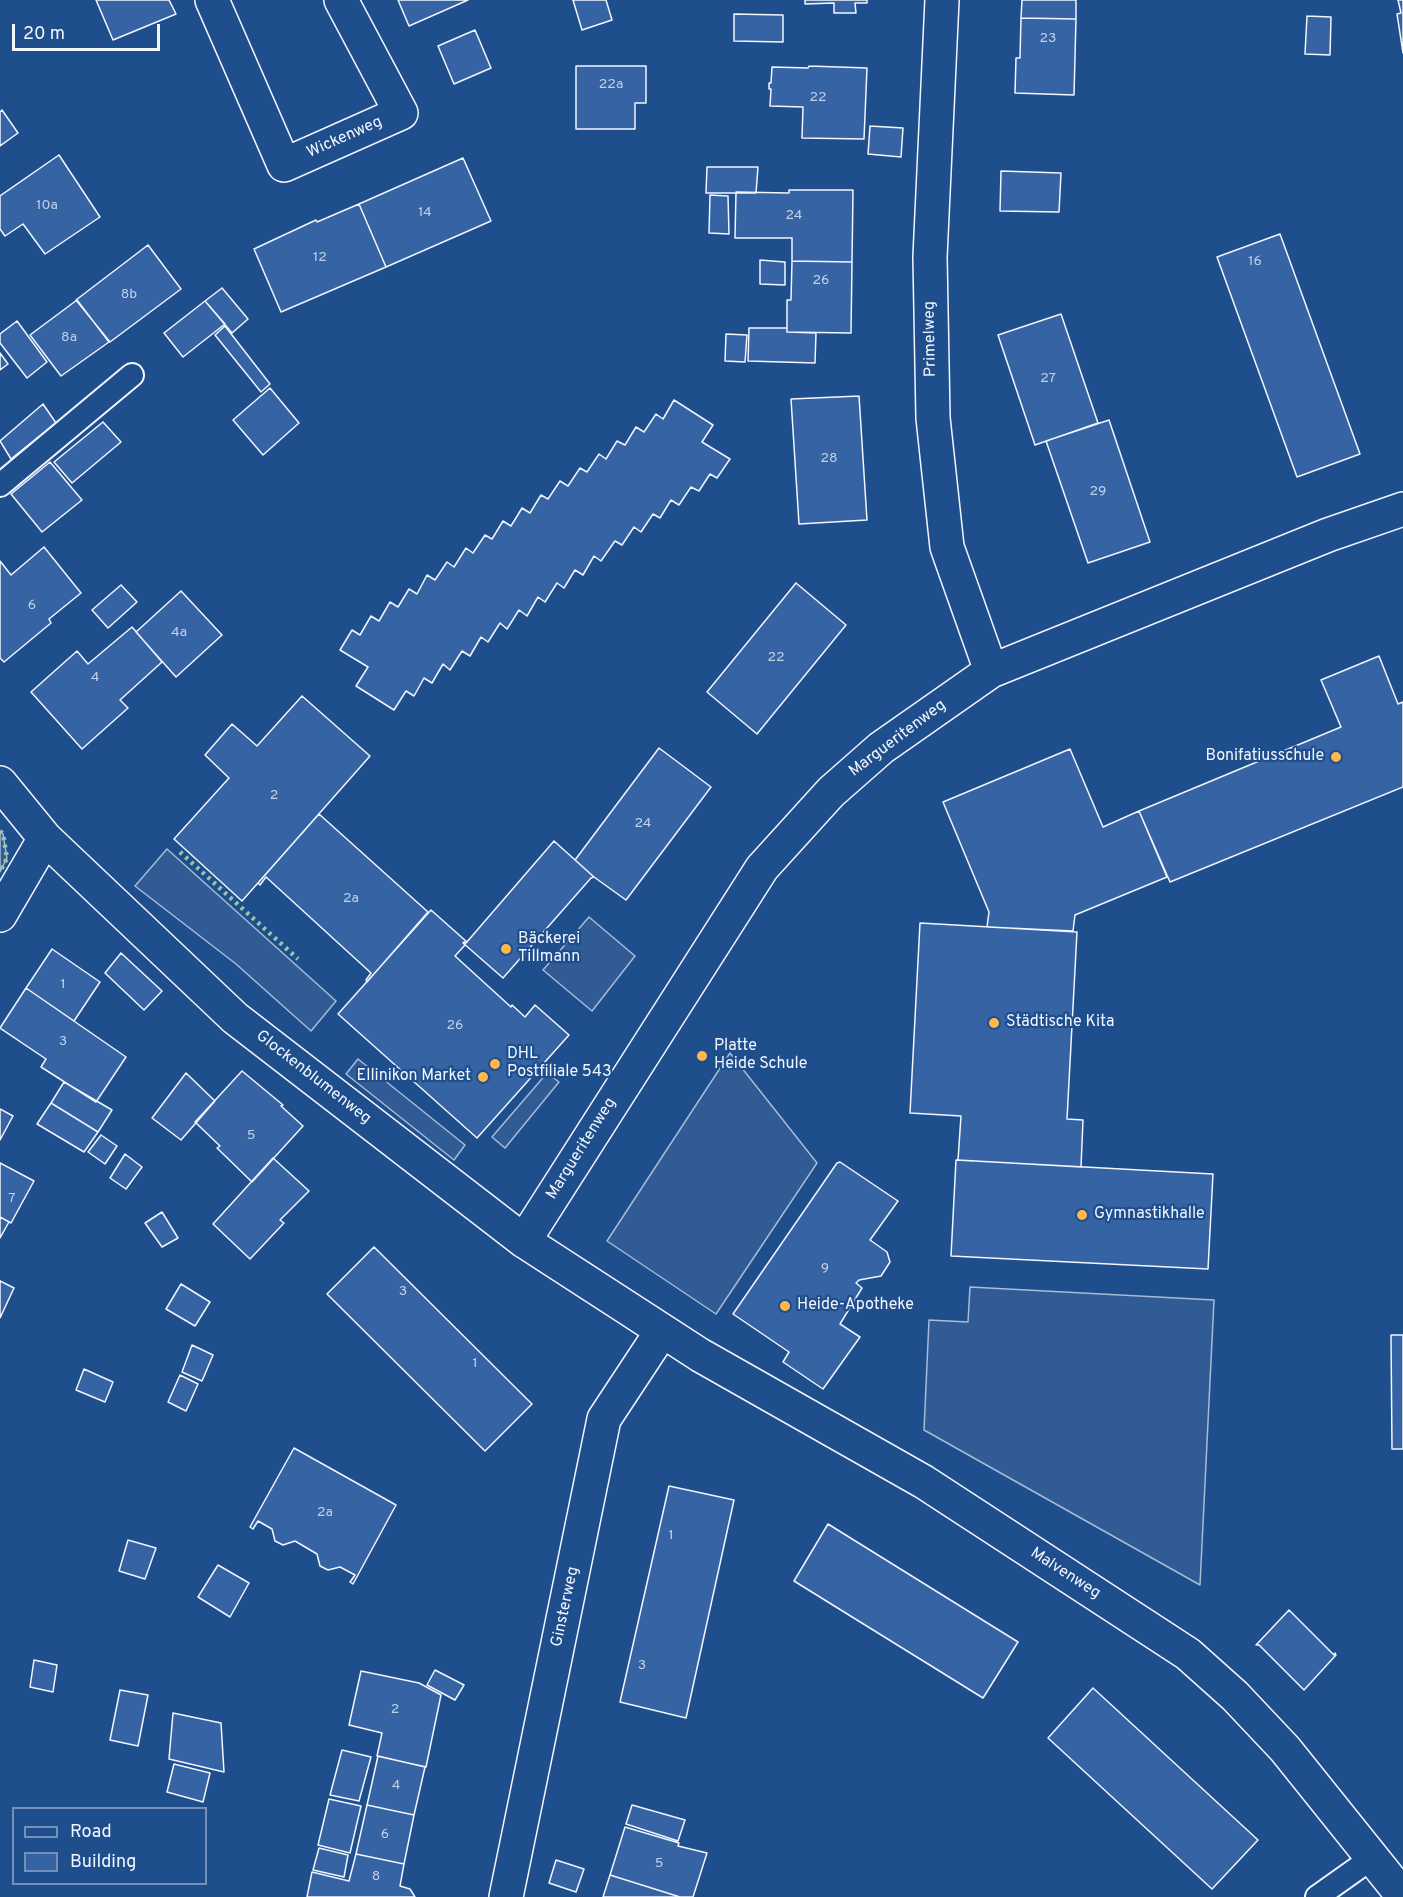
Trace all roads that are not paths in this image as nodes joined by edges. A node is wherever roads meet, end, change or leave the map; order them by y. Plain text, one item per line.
1 (212, 0) edge
2 (341, 0) edge
3 (942, 0) edge
4 (132, 375) dead end
5 (0, 485) edge
6 (1403, 509) edge
7 (991, 671) junction
8 (0, 783) edge
9 (45, 838) junction
10 (0, 915) edge
11 (524, 1241) junction
12 (662, 1331) junction
13 (1372, 1858) junction
14 (1403, 1896) edge
15 (506, 1897) edge
16 (1317, 1897) edge

1 - 2 street, Wickenweg
3 - 7 street, Primelweg
4 - 5 lane
6 - 7 street, Margueritenweg
7 - 11 street, Margueritenweg
8 - 9 street, Glockenblumenweg
9 - 10 street
9 - 11 street, Glockenblumenweg
11 - 12 street, Glockenblumenweg
12 - 13 street, Malvenweg
12 - 15 street, Ginsterweg
13 - 14 street, Malvenweg
13 - 16 lane

